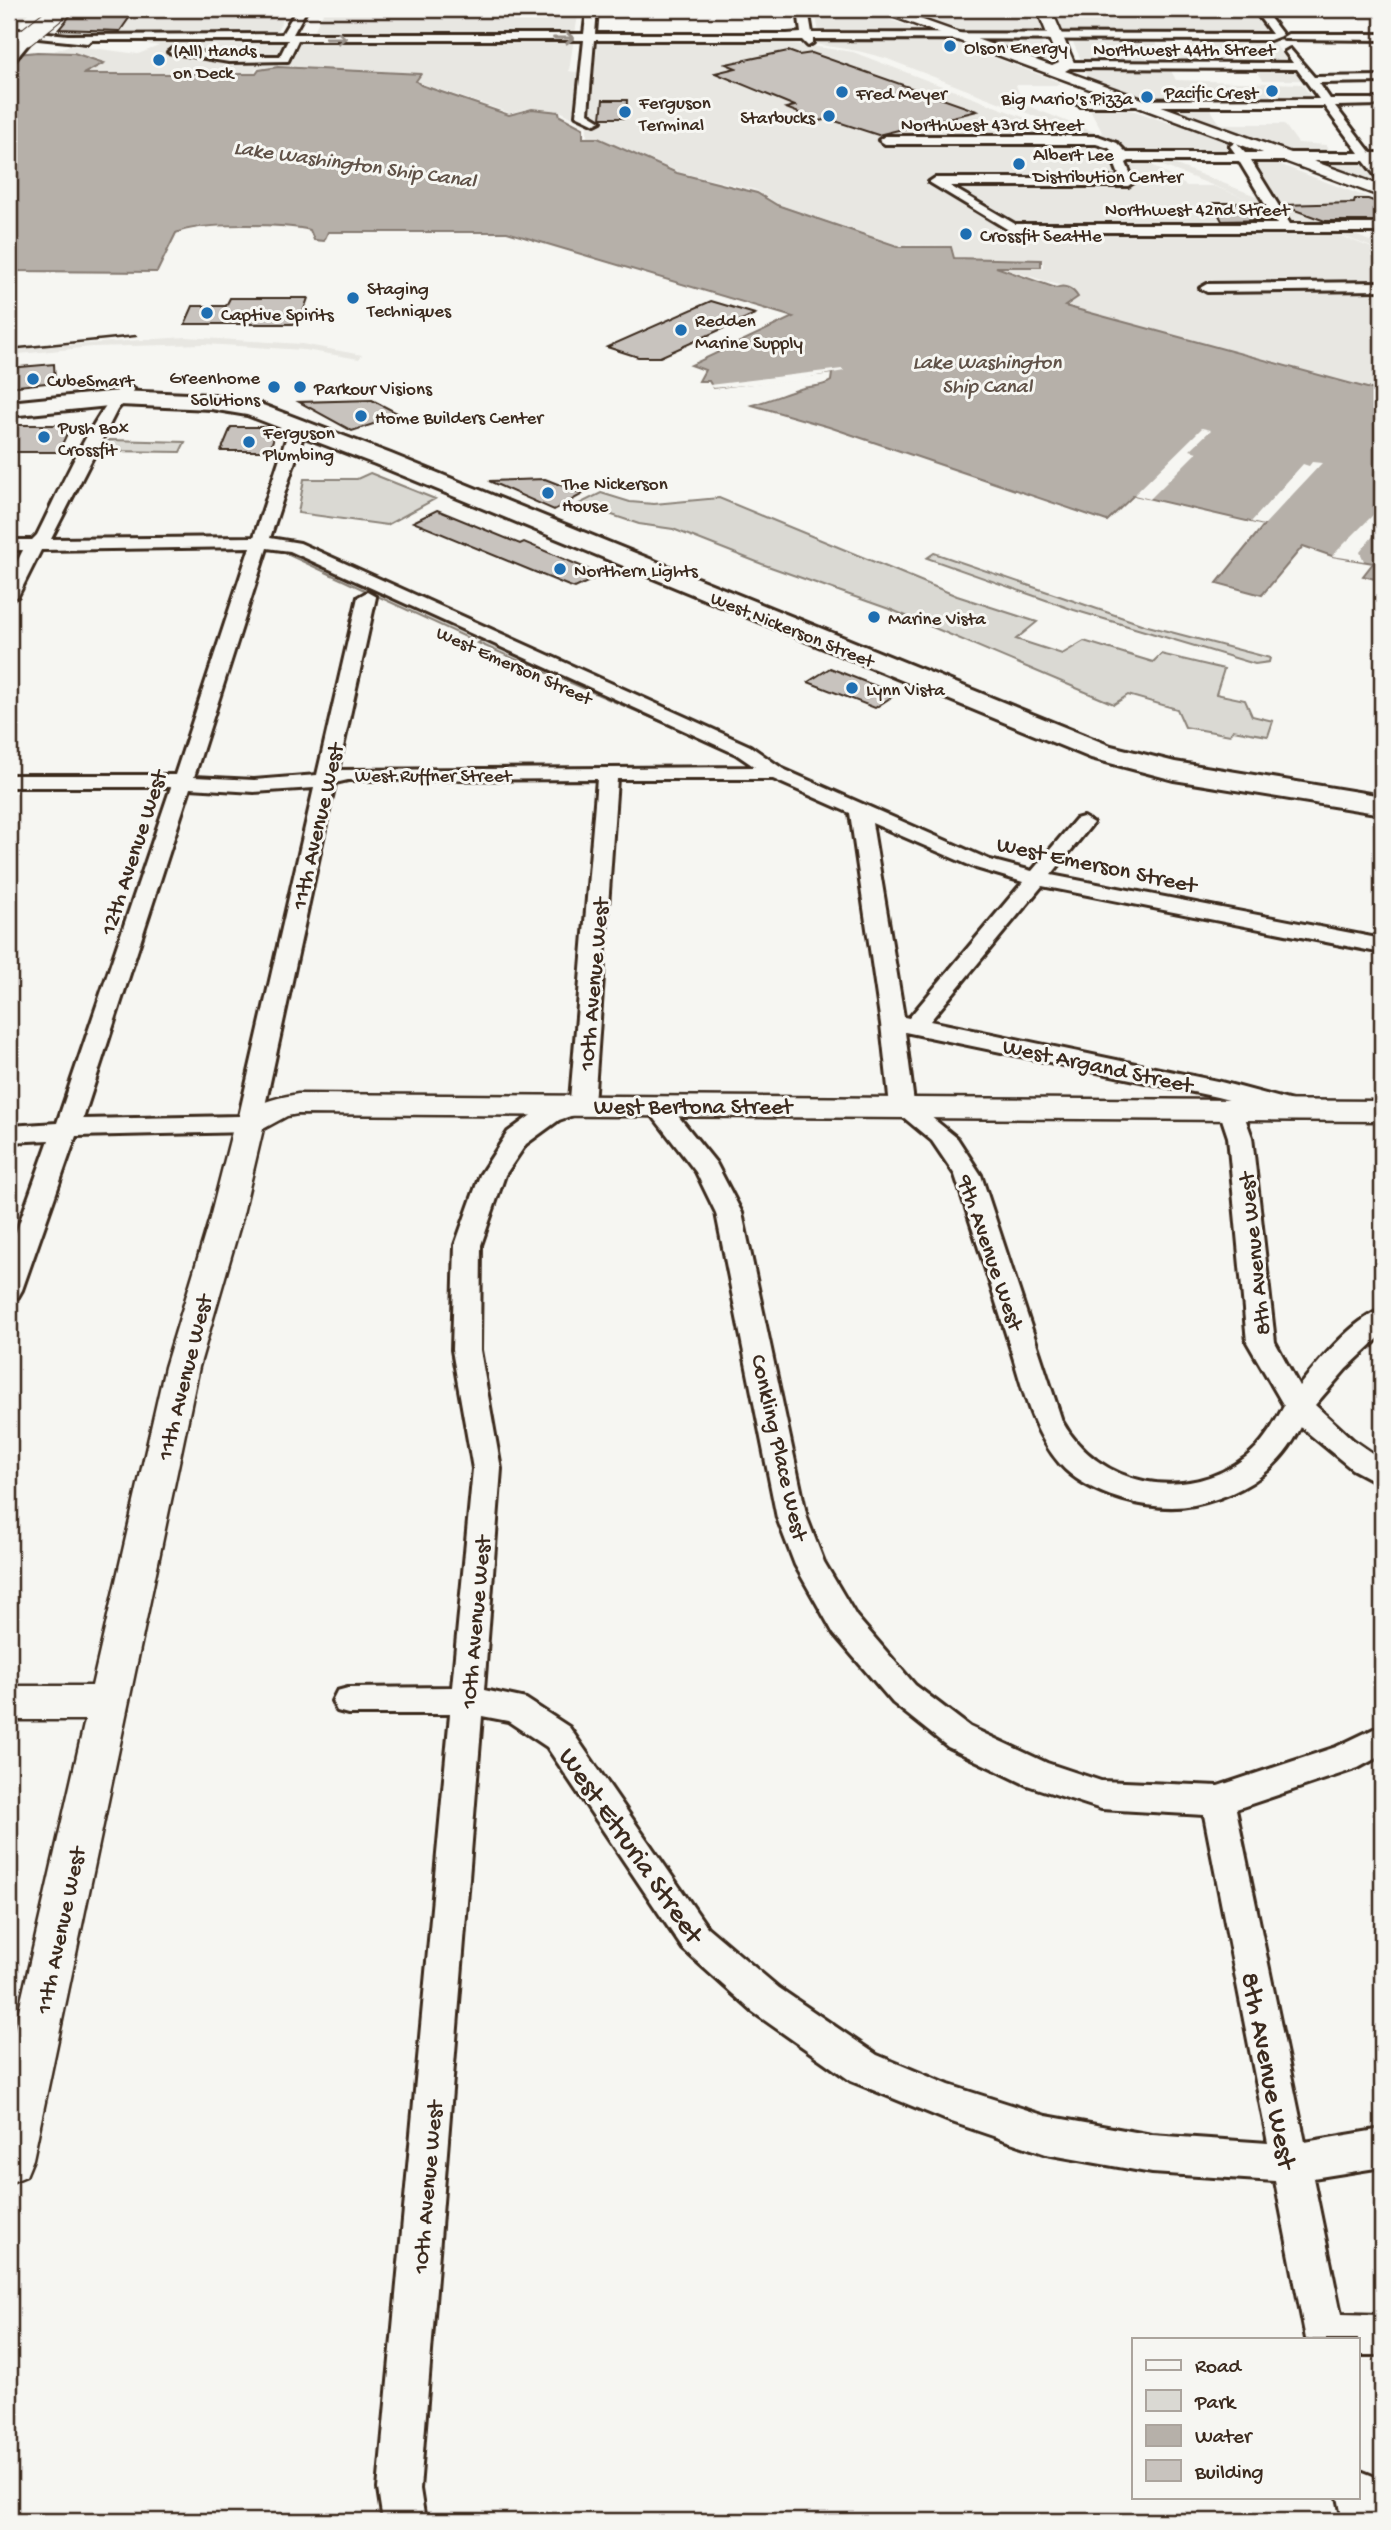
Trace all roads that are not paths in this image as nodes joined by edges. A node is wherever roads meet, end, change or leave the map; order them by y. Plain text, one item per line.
1 (38, 9) edge
2 (49, 9) edge
3 (62, 9) edge
4 (302, 9) edge
5 (592, 9) edge
6 (803, 9) edge
7 (880, 9) edge
8 (1044, 9) edge
9 (1258, 9) edge
10 (312, 22) dead end
11 (9, 32) edge
12 (589, 36) junction
13 (26, 37) junction
14 (72, 37) junction
15 (954, 37) junction
16 (1056, 37) junction
17 (1279, 37) junction
18 (1339, 37) junction
19 (1382, 37) edge
20 (294, 38) junction
21 (808, 40) junction
22 (154, 49) dead end
23 (1348, 49) dead end
24 (166, 51) dead end
25 (9, 57) edge
26 (284, 59) joint
27 (1301, 66) junction
28 (1363, 68) dead end
29 (1060, 69) junction
30 (1377, 79) edge
31 (1311, 80) junction
32 (1133, 102) junction
33 (1327, 102) junction
34 (1382, 102) edge
35 (595, 121) dead end
36 (1232, 138) junction
37 (885, 140) dead end
38 (1098, 140) junction
39 (1368, 157) junction
40 (1382, 157) edge
41 (1126, 158) junction
42 (1242, 158) junction
43 (1284, 158) junction
44 (1382, 176) edge
45 (935, 182) joint
46 (1128, 182) joint
47 (1382, 192) edge
48 (1285, 228) junction
49 (1382, 228) edge
50 (1382, 286) edge
51 (1207, 288) dead end
52 (123, 393) junction
53 (9, 400) edge
54 (9, 408) edge
55 (298, 427) junction
56 (262, 542) junction
57 (38, 544) junction
58 (9, 545) edge
59 (9, 596) edge
60 (367, 597) junction
61 (776, 773) junction
62 (607, 775) junction
63 (9, 781) edge
64 (325, 781) junction
65 (181, 783) junction
66 (1382, 805) edge
67 (860, 809) junction
68 (1083, 823) dead end
69 (1038, 878) junction
70 (1382, 946) edge
71 (904, 1025) junction
72 (582, 1104) junction
73 (657, 1105) junction
74 (902, 1106) junction
75 (1231, 1110) junction
76 (1302, 1111) junction
77 (1382, 1111) edge
78 (249, 1125) junction
79 (66, 1129) junction
80 (9, 1134) edge
81 (9, 1290) edge
82 (1382, 1320) edge
83 (1298, 1408) junction
84 (1382, 1474) edge
85 (1110, 1482) joint
86 (468, 1700) junction
87 (348, 1701) dead end
88 (9, 1703) edge
89 (108, 1703) junction
90 (1382, 1739) edge
91 (1218, 1801) junction
92 (1382, 2148) edge
93 (9, 2159) edge
94 (1290, 2163) junction
95 (1382, 2335) edge
96 (1325, 2337) edge
97 (1359, 2498) edge
98 (404, 2521) edge
99 (1364, 2521) edge

1 - 13 main road
2 - 13 main road, bridge
3 - 13 main road, bridge
4 - 20 street
5 - 12 street
6 - 21 street
7 - 15 main road
8 - 16 main road
9 - 17 street
10 - 20 street
11 - 14 street
20 -> 12 street
12 - 21 street
12 - 35 street
13 - 25 main road
14 - 20 street
14 - 22 street
15 - 16 street
15 - 21 street
15 - 29 main road
16 - 17 street
16 - 29 main road
17 - 18 street
17 - 27 street
18 - 19 street
18 - 23 street
20 - 26 street
24 - 26 street
27 - 29 street, Northwest 44th Street
27 - 31 street
28 - 30 street
29 - 32 main road
30 - 31 street
31 - 33 street
32 - 33 street
32 - 36 main road
32 - 38 street
33 - 34 street
33 - 39 street
36 - 42 street
36 - 43 main road
37 - 38 street, Northwest 43rd Street
38 - 41 street
39 - 40 street
39 - 43 street
39 - 44 street
41 - 42 street
41 - 46 street
42 - 43 street
42 - 48 street
43 - 47 main road
45 - 46 street
45 - 48 street, Northwest 42nd Street
48 - 49 street, Northwest 42nd Street
50 - 51 street
52 - 53 main road
52 - 54 main road, West Nickerson Street
52 - 55 main road, West Nickerson Street
52 - 57 street
55 - 56 street, 12th Avenue West
55 - 66 main road, West Nickerson Street
56 - 57 street, West Emerson Street
56 - 60 street, West Emerson Street
56 - 61 street, West Emerson Street
56 - 65 street, 12th Avenue West
57 - 58 street, West Emerson Street
57 - 59 street
60 - 61 street, West Emerson Street
60 - 64 street, 11th Avenue West
61 - 62 street, West Ruffner Street
61 - 67 street, West Emerson Street
62 - 64 street, West Ruffner Street
62 - 72 street, 10th Avenue West
63 - 65 street, West Ruffner Street
64 - 65 street, West Ruffner Street
64 - 78 street, 11th Avenue West
65 - 79 street, 12th Avenue West
67 - 69 street, West Emerson Street
67 - 71 street
68 - 69 street
69 - 70 street, West Emerson Street
69 - 71 street
71 - 74 street
71 - 76 street, West Argand Street
72 - 73 street, West Bertona Street
72 - 78 street, West Bertona Street
72 - 86 street, 10th Avenue West
73 - 74 street, West Bertona Street
73 - 91 street, Conkling Place West
74 - 75 street, West Bertona Street
74 - 85 street, 9th Avenue West
75 - 76 street, West Bertona Street
75 - 83 street, 8th Avenue West
76 - 77 street, West Bertona Street
78 - 79 street
78 - 89 street, 11th Avenue West
79 - 80 street
79 - 81 street, 12th Avenue West
82 - 83 street
83 - 84 street, 8th Avenue West
83 - 85 street
86 - 87 street
86 - 94 street, West Etruria Street
86 - 98 street, 10th Avenue West
88 - 89 street
89 - 93 street, 11th Avenue West
90 - 91 street
91 - 94 street, 8th Avenue West
92 - 94 street, West Etruria Street
94 - 96 street, 8th Avenue West
95 - 96 street
97 - 99 street

